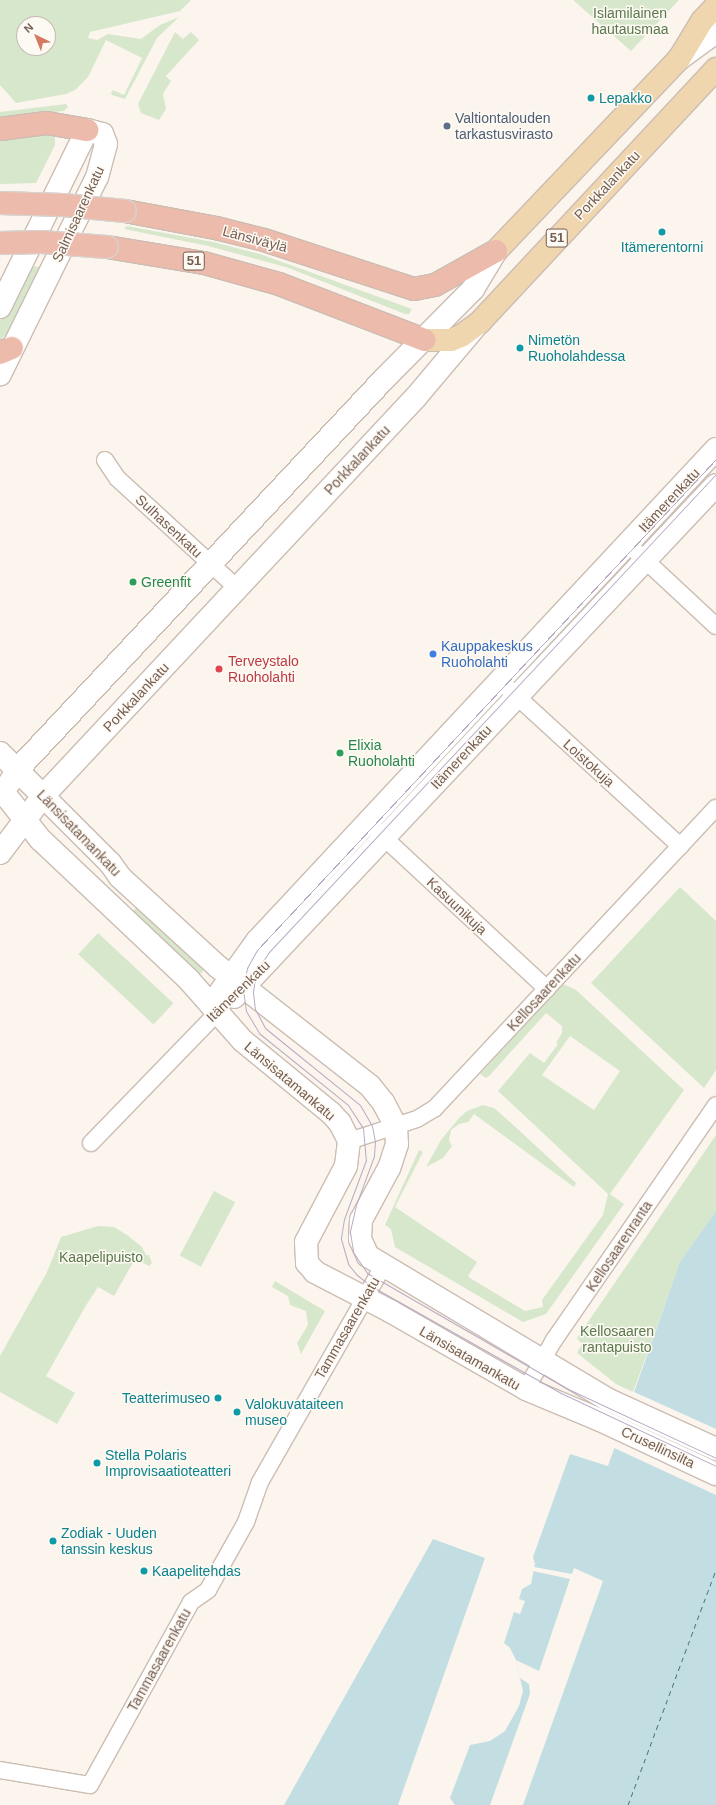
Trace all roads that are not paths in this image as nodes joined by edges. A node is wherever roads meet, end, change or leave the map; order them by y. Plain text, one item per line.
1 (716, 6) edge
2 (716, 32) edge
3 (679, 59) junction
4 (716, 70) edge
5 (0, 129) edge
6 (87, 130) junction
7 (0, 203) edge
8 (0, 243) edge
9 (496, 251) junction
10 (0, 307) edge
11 (480, 322) junction
12 (425, 340) junction
13 (6, 351) edge
14 (0, 374) edge
15 (716, 449) edge
16 (105, 460) dead end
17 (716, 485) edge
18 (628, 544) junction
19 (645, 560) junction
20 (210, 565) junction
21 (237, 588) junction
22 (716, 626) edge
23 (499, 680) junction
24 (517, 697) junction
25 (0, 753) edge
26 (18, 769) junction
27 (1, 793) edge
28 (43, 796) junction
29 (716, 808) edge
30 (373, 818) junction
31 (25, 819) junction
32 (385, 839) junction
33 (680, 846) junction
34 (0, 853) edge
35 (238, 981) junction
36 (547, 989) junction
37 (210, 1014) junction
38 (716, 1105) edge
39 (396, 1126) junction
40 (349, 1141) junction
41 (91, 1143) dead end
42 (383, 1266) junction
43 (364, 1299) junction
44 (542, 1358) junction
45 (526, 1389) junction
46 (600, 1420) joint
47 (716, 1449) edge
48 (716, 1474) edge
49 (0, 1770) edge

1 - 3 main road
2 - 3 main road, 51
3 - 9 main road, 51
4 - 11 main road, Porkkalankatu / 51
5 - 6 highway
6 - 10 main road, Salmisaarenkatu
6 - 13 main road, Salmisaarenkatu
7 - 9 highway, Länsiväylä / 51, bridge
8 - 12 highway, 51, bridge
9 - 12 main road
11 - 12 main road, 51
11 - 21 main road, Porkkalankatu
12 - 20 main road
13 - 14 main road, Salmisaarenkatu
15 - 18 main road, Itämerenkatu
16 - 20 street, Sulhasenkatu
17 - 19 main road, Itämerenkatu
18 - 19 street
18 - 23 main road, Itämerenkatu
19 - 22 street
19 - 24 main road, Itämerenkatu
20 - 21 street, Sulhasenkatu
20 - 26 main road
21 - 28 main road, Porkkalankatu
23 - 24 street, Loistokuja
23 - 30 main road, Itämerenkatu
24 - 32 main road, Itämerenkatu
24 - 33 street, Loistokuja
25 - 26 main road
26 - 27 main road
26 - 28 main road, Länsisatamankatu
27 - 31 main road, Länsisatamankatu
28 - 31 main road, Porkkalankatu
28 - 35 main road, Länsisatamankatu
29 - 33 street, Kellosaarenkatu
30 - 32 street, Kasuunikuja
30 - 35 main road, Itämerenkatu
31 - 34 main road, Porkkalankatu
31 - 37 main road, Länsisatamankatu
32 - 35 main road, Itämerenkatu
32 - 36 street, Kasuunikuja
33 - 36 street, Kellosaarenkatu
35 - 37 main road, Itämerenkatu
35 - 39 main road, Länsisatamankatu
36 - 39 street, Kellosaarenkatu
37 - 40 main road, Länsisatamankatu
37 - 41 street, Itämerenkatu
38 - 44 street, Kellosaarenranta
39 - 40 street, Kellosaarenkatu
39 - 42 main road
40 - 43 main road, Länsisatamankatu
42 - 43 street, Tammasaarenkatu
42 - 44 main road
43 - 45 main road, Länsisatamankatu
43 - 49 street, Tammasaarenkatu
44 - 45 street, Kellosaarenranta
44 - 47 main road, Crusellinsilta
45 - 46 main road, Länsisatamankatu
46 - 48 main road, Crusellinsilta

